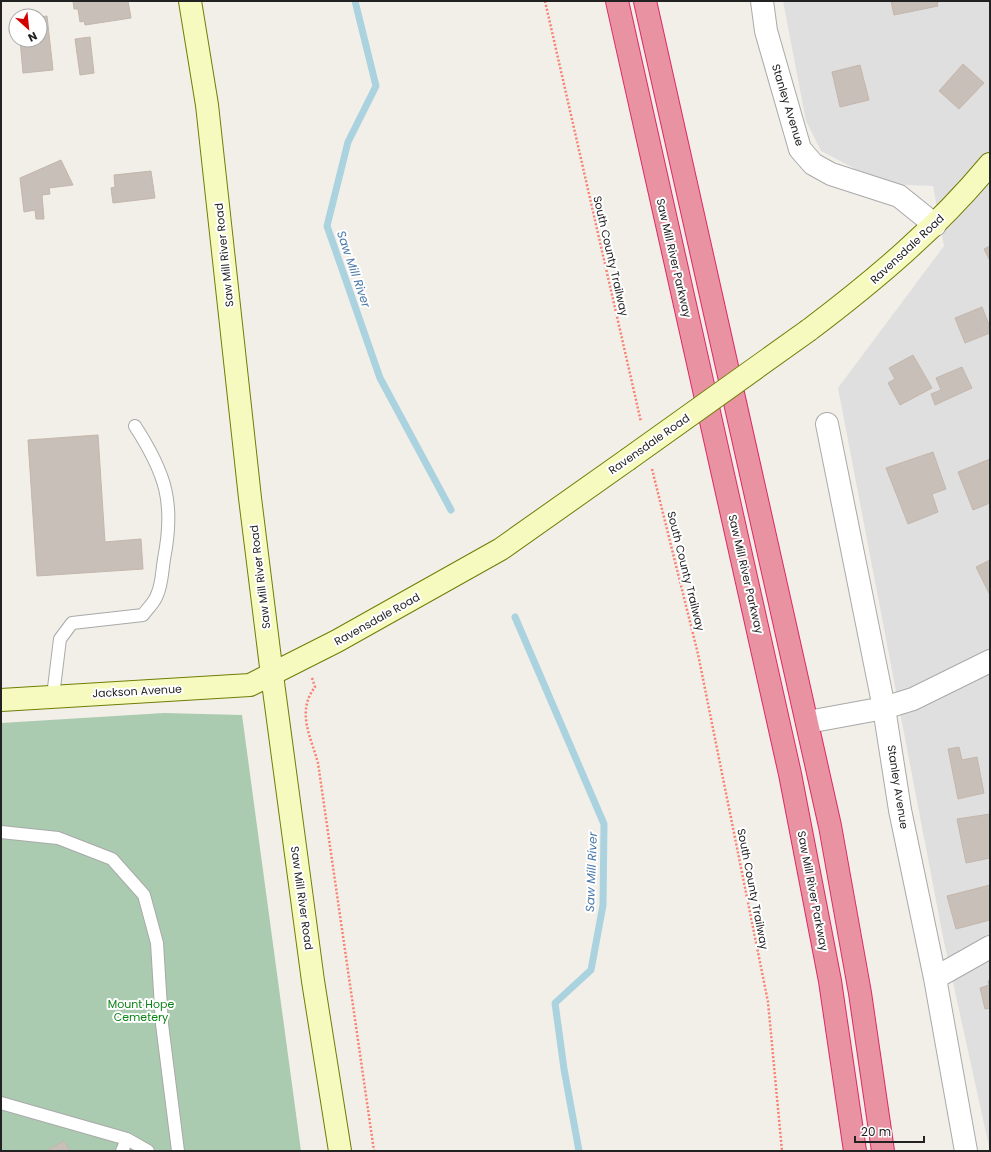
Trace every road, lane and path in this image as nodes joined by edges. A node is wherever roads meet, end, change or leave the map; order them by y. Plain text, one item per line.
1 (190, 1) edge
2 (545, 1) edge
3 (617, 1) edge
4 (645, 1) edge
5 (762, 1) edge
6 (990, 164) edge
7 (936, 225) junction
8 (827, 424) dead end
9 (135, 426) dead end
10 (642, 426) dead end
11 (651, 464) dead end
12 (306, 657) junction
13 (990, 661) edge
14 (272, 675) junction
15 (53, 696) junction
16 (1, 700) edge
17 (884, 708) junction
18 (808, 722) junction
19 (1, 832) edge
20 (990, 947) edge
21 (934, 978) junction
22 (1, 1102) edge
23 (126, 1139) junction
24 (122, 1151) edge
25 (148, 1151) edge
26 (178, 1151) edge
27 (340, 1151) edge
28 (374, 1151) edge
29 (782, 1151) edge
30 (855, 1151) edge
31 (882, 1151) edge
32 (966, 1151) edge

1 - 14 main road, Saw Mill River Road
2 - 10 path, South County Trailway
3 - 30 highway, Saw Mill River Parkway
4 - 18 highway
5 - 7 street, Stanley Avenue
6 - 7 main road, Ravensdale Road
7 - 12 main road, Ravensdale Road, bridge
8 - 17 street, Stanley Avenue
9 - 15 lane
11 - 29 path, South County Trailway
12 - 14 main road, Ravensdale Road
12 - 28 path
13 - 17 street
14 - 15 main road, Jackson Avenue
14 - 27 main road, Saw Mill River Road
15 - 16 main road, Jackson Avenue
17 - 18 street
17 - 21 street, Stanley Avenue
18 - 31 highway
19 - 26 lane
20 - 21 street
21 - 32 street, Stanley Avenue
22 - 23 lane
23 - 24 lane
23 - 25 lane

